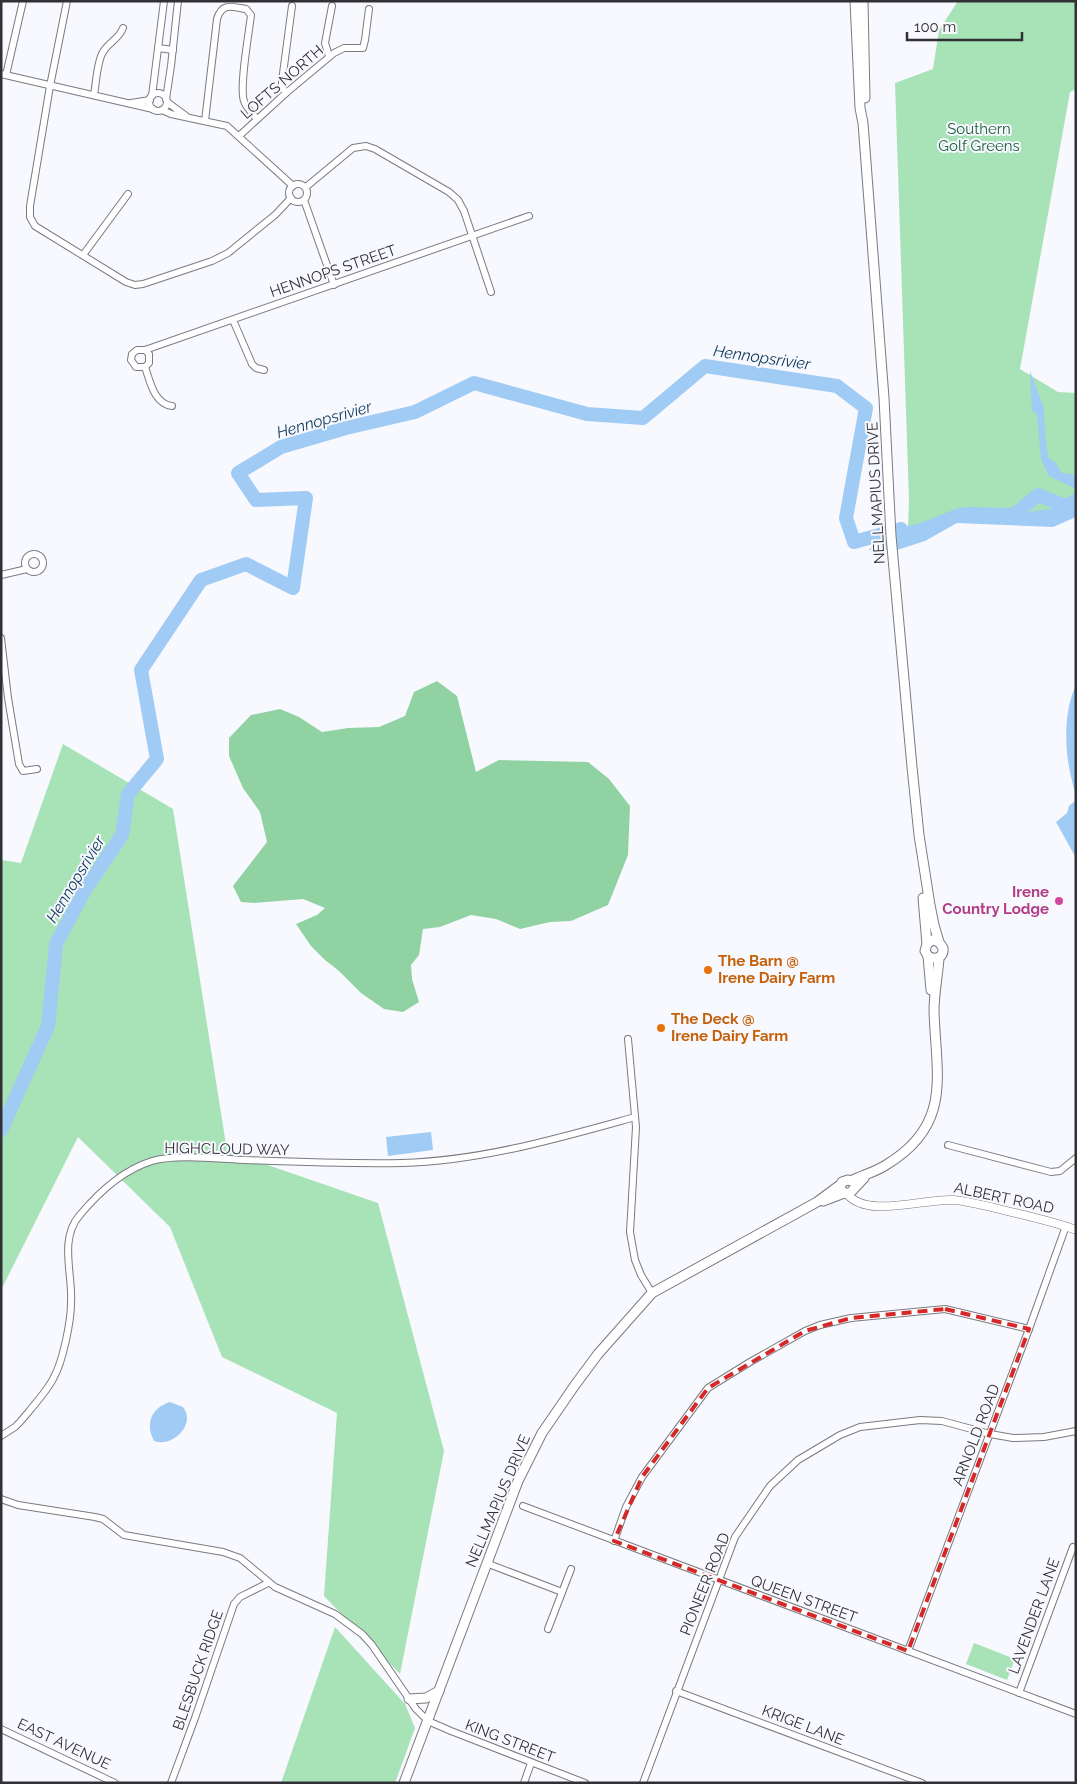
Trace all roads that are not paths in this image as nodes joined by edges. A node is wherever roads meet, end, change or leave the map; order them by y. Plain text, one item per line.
1 (23, 1) edge
2 (67, 1) edge
3 (164, 1) edge
4 (178, 1) edge
5 (854, 1) edge
6 (863, 1) edge
7 (292, 6) dead end
8 (332, 6) dead end
9 (369, 9) dead end
10 (124, 28) dead end
11 (158, 48) junction
12 (173, 50) junction
13 (329, 56) junction
14 (4, 74) edge
15 (50, 86) junction
16 (286, 93) junction
17 (94, 95) junction
18 (151, 98) junction
19 (167, 100) junction
20 (128, 104) junction
21 (153, 109) junction
22 (162, 110) junction
23 (188, 117) junction
24 (257, 120) junction
25 (205, 121) junction
26 (863, 123) junction
27 (239, 136) junction
28 (293, 186) junction
29 (306, 187) junction
30 (128, 194) dead end
31 (291, 198) junction
32 (304, 200) junction
33 (530, 216) dead end
34 (472, 236) junction
35 (83, 255) junction
36 (334, 285) junction
37 (491, 292) dead end
38 (233, 320) junction
39 (145, 350) junction
40 (145, 367) junction
41 (264, 370) dead end
42 (172, 406) dead end
43 (27, 569) dead end
44 (1, 575) edge
45 (1, 638) edge
46 (5, 700) edge
47 (37, 769) dead end
48 (922, 860) junction
49 (939, 942) junction
50 (927, 944) junction
51 (928, 956) junction
52 (939, 958) junction
53 (934, 1010) junction
54 (628, 1039) dead end
55 (635, 1117) junction
56 (948, 1145) dead end
57 (1076, 1158) edge
58 (848, 1188) junction
59 (1066, 1226) junction
60 (1076, 1230) edge
61 (652, 1293) junction
62 (1029, 1329) junction
63 (1076, 1431) edge
64 (990, 1434) junction
65 (1, 1436) edge
66 (1, 1499) edge
67 (523, 1506) dead end
68 (614, 1541) junction
69 (1073, 1547) dead end
70 (486, 1563) junction
71 (571, 1569) dead end
72 (719, 1581) junction
73 (268, 1583) junction
74 (562, 1592) junction
75 (548, 1629) dead end
76 (908, 1651) junction
77 (439, 1691) junction
78 (676, 1691) junction
79 (1019, 1693) junction
80 (409, 1699) junction
81 (1076, 1714) edge
82 (428, 1721) junction
83 (1, 1729) edge
84 (531, 1763) junction
85 (115, 1783) edge
86 (171, 1783) edge
87 (404, 1783) edge
88 (524, 1783) edge
89 (584, 1783) edge
90 (643, 1783) edge
91 (922, 1783) edge

1 - 14 street
2 - 15 street
3 - 11 street
4 - 12 street
5 - 26 main road, NELLMAPIUS DRIVE
6 - 26 main road, NELLMAPIUS DRIVE
7 - 16 street
8 - 13 street
9 - 13 street, LOFTS NORTH
10 - 17 street
11 - 12 street
11 - 18 street
12 - 19 street
13 - 16 street, LOFTS NORTH
14 - 15 street
15 - 17 street
15 - 35 street
16 - 24 street, LOFTS NORTH
17 - 20 street
18 - 19 street
18 - 20 street
18 - 21 street
19 - 22 street
19 - 23 street
20 - 21 street
21 - 22 street
22 - 23 street
23 - 25 street
24 - 25 street
24 - 27 street, LOFTS NORTH
25 - 27 street
26 - 48 main road, NELLMAPIUS DRIVE
27 - 28 street
28 - 29 street
28 - 31 street
29 - 32 street
29 - 34 street
30 - 35 street
31 - 32 street
31 - 35 street
32 - 36 street
33 - 34 street, HENNOPS STREET
34 - 36 street, HENNOPS STREET
34 - 37 street
36 - 38 street, HENNOPS STREET
38 - 39 street, HENNOPS STREET
38 - 41 street
39 - 40 street
39 - 40 street
40 - 42 street
43 - 44 street
45 - 46 street
46 - 47 street
48 - 49 main road, NELLMAPIUS DRIVE
48 - 50 main road, NELLMAPIUS DRIVE
49 - 50 main road
49 - 52 main road
50 - 51 main road
51 - 52 main road
51 - 53 main road, NELLMAPIUS DRIVE
52 - 53 main road, NELLMAPIUS DRIVE
53 - 58 main road, NELLMAPIUS DRIVE
54 - 55 street
55 - 61 street
55 - 65 street, HIGHCLOUD WAY
56 - 57 street
58 - 59 street, ALBERT ROAD
58 - 61 main road, NELLMAPIUS DRIVE
59 - 60 street, ALBERT ROAD
59 - 62 street, ARNOLD ROAD
61 - 70 main road, NELLMAPIUS DRIVE
62 - 64 street, ARNOLD ROAD
62 - 68 street
63 - 64 street, PIONEER ROAD
64 - 72 street, PIONEER ROAD
64 - 76 street, ARNOLD ROAD
66 - 73 street
67 - 68 street, QUEEN STREET
68 - 72 street, QUEEN STREET
69 - 79 street, LAVENDER LANE
70 - 74 street
70 - 77 main road, NELLMAPIUS DRIVE
71 - 74 street
72 - 76 street, QUEEN STREET
72 - 78 street, PIONEER ROAD
73 - 80 street
73 - 86 street, BLESBUCK RIDGE
74 - 75 street
76 - 79 street, QUEEN STREET
77 - 80 main road
77 - 82 main road, NELLMAPIUS DRIVE
78 - 90 street, PIONEER ROAD
78 - 91 street, KRIGE LANE
79 - 81 street, QUEEN STREET
80 - 82 street
82 - 84 street, KING STREET
82 - 87 main road, NELLMAPIUS DRIVE
83 - 85 street, EAST AVENUE
84 - 88 street
84 - 89 street, KING STREET

